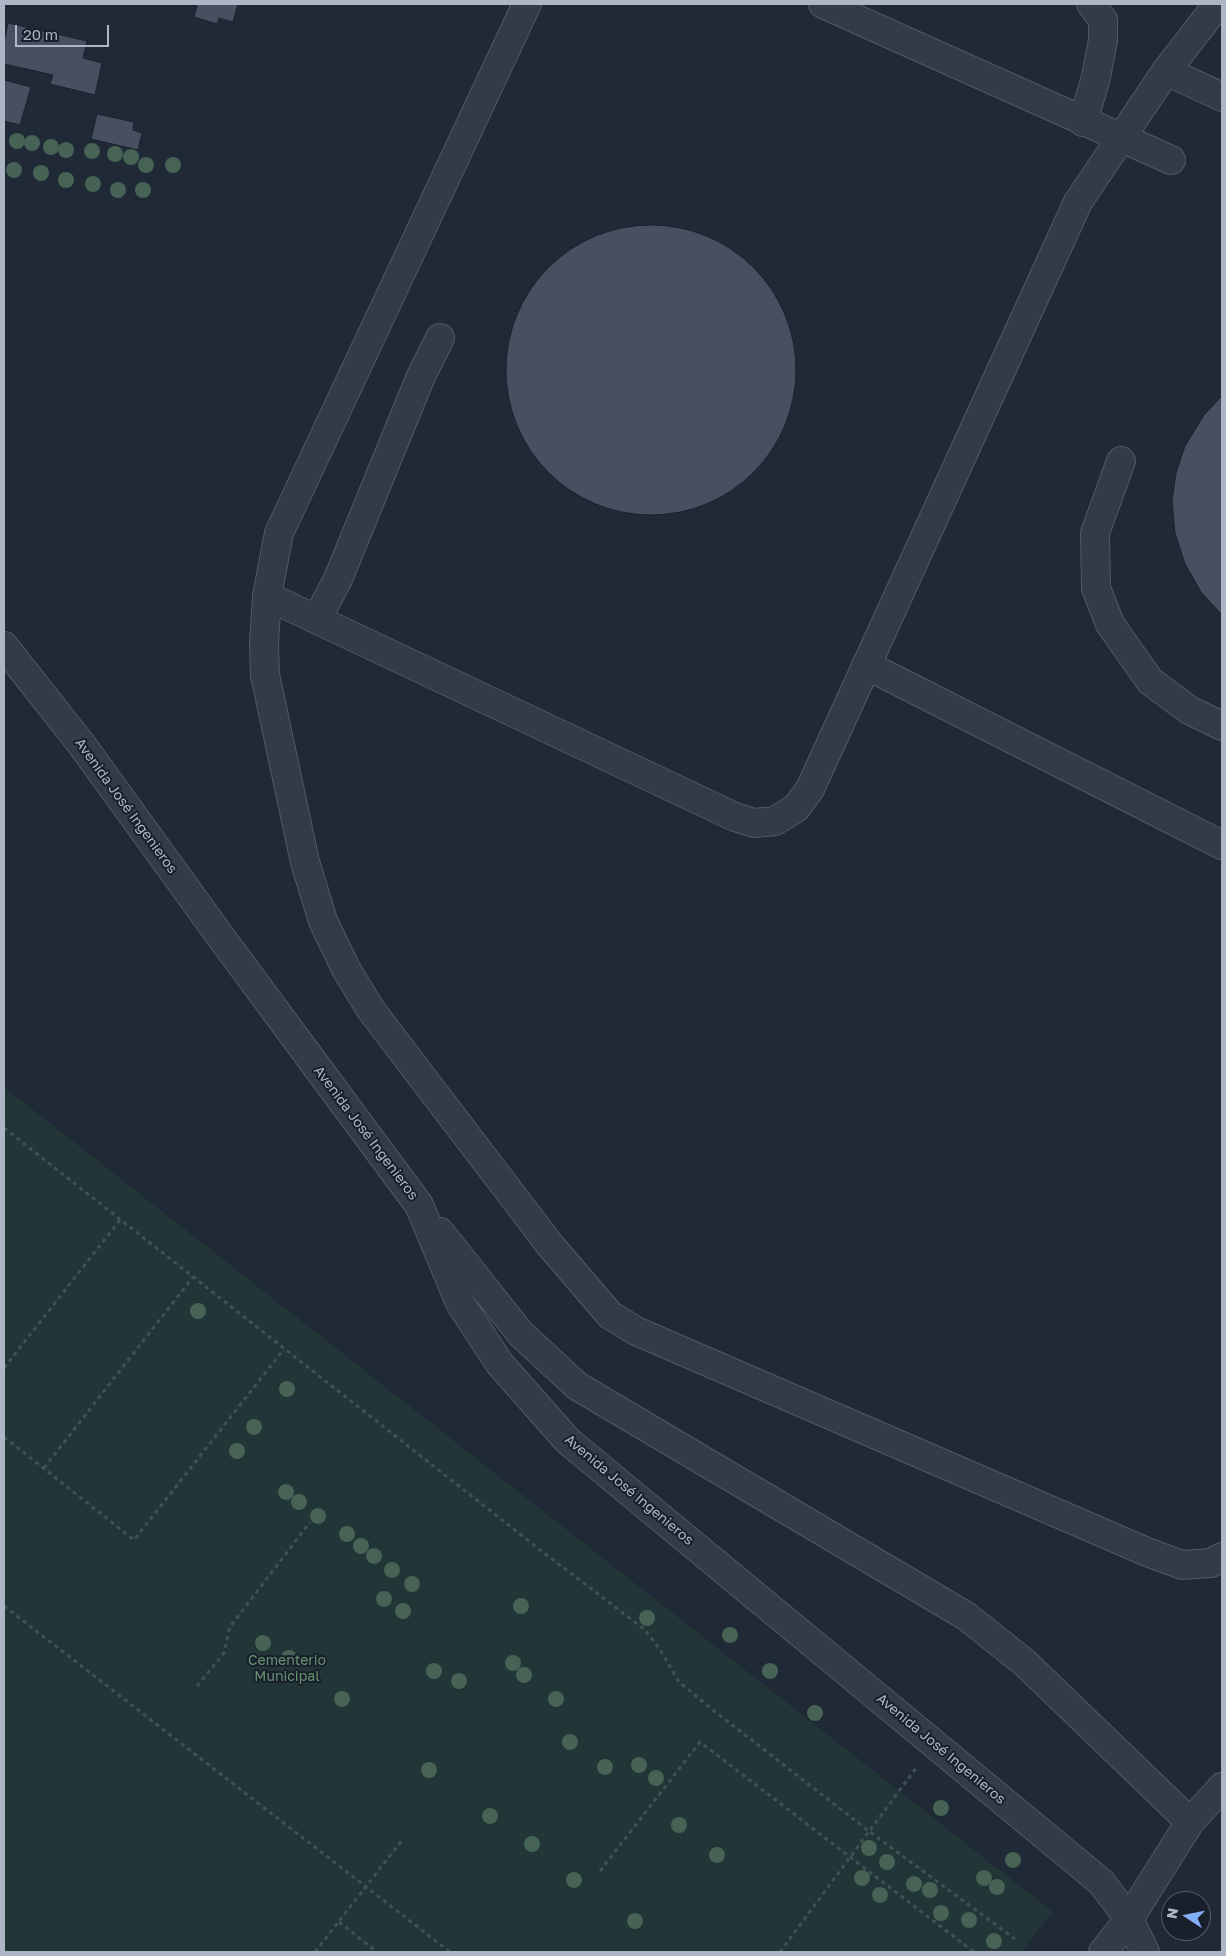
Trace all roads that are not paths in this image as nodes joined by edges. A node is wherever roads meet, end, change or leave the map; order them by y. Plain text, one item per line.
1 (527, 4) edge
2 (823, 4) edge
3 (1091, 4) edge
4 (1218, 4) edge
5 (852, 10) edge
6 (1166, 72) junction
7 (1222, 97) edge
8 (1083, 122) junction
9 (1121, 138) junction
10 (1171, 160) dead end
11 (440, 338) dead end
12 (1122, 461) dead end
13 (267, 596) junction
14 (317, 619) junction
15 (4, 646) edge
16 (866, 665) junction
17 (1222, 726) edge
18 (1222, 846) edge
19 (419, 1205) junction
20 (1222, 1557) edge
21 (1222, 1788) edge
22 (1190, 1822) junction
23 (1129, 1919) junction
24 (1103, 1952) edge
25 (1145, 1952) edge

1 - 13 street
2 - 5 street
3 - 8 street
4 - 6 street
5 - 8 street
6 - 7 street
6 - 9 street
8 - 9 street
9 - 10 street
9 - 16 street
11 - 14 street
12 - 17 street
13 - 14 street
13 - 20 street
14 - 16 street
15 - 19 street, Avenida José Ingenieros
16 - 18 street
19 - 22 street
19 - 23 street, Avenida José Ingenieros
21 - 22 street
22 - 23 street
23 - 24 street
23 - 25 street, Avenida José Ingenieros

